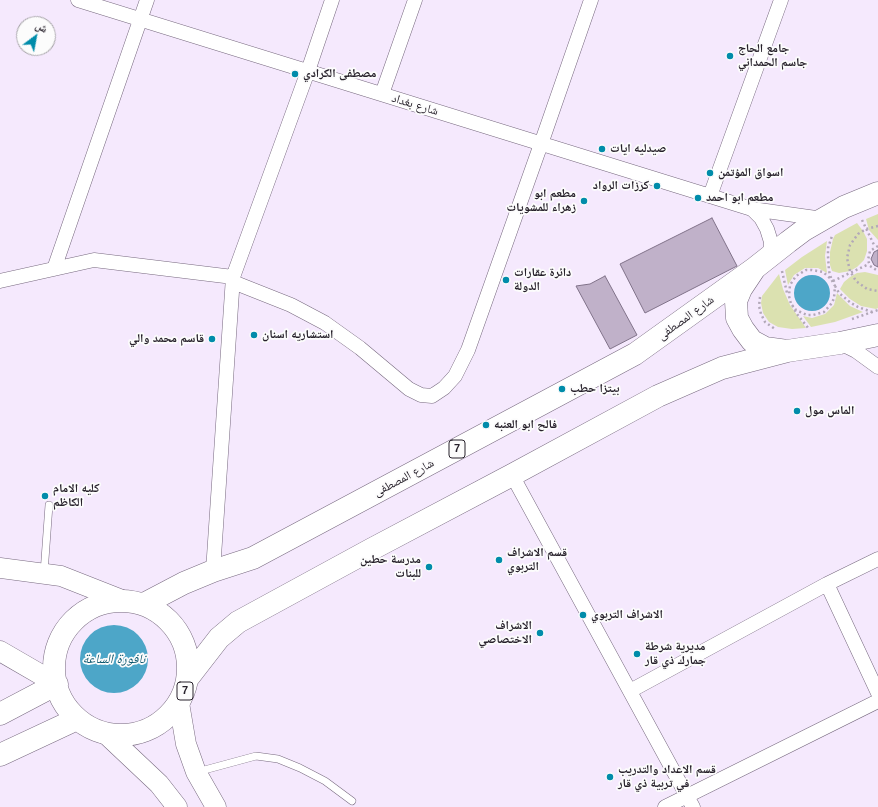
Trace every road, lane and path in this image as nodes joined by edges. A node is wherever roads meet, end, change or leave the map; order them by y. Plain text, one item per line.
1 (78, 0) edge
2 (147, 0) edge
3 (332, 0) edge
4 (415, 0) edge
5 (591, 0) edge
6 (781, 0) edge
7 (141, 20) junction
8 (308, 71) junction
9 (382, 94) junction
10 (541, 144) junction
11 (878, 193) edge
12 (710, 196) junction
13 (752, 209) junction
14 (828, 226) junction
15 (878, 226) edge
16 (866, 229) junction
17 (877, 247) edge
18 (869, 264) junction
19 (768, 265) junction
20 (54, 269) junction
21 (878, 271) edge
22 (851, 273) junction
23 (233, 280) junction
24 (832, 280) junction
25 (0, 281) edge
26 (835, 286) junction
27 (878, 291) edge
28 (762, 293) dead end
29 (789, 296) junction
30 (792, 305) junction
31 (872, 312) dead end
32 (804, 330) dead end
33 (878, 335) edge
34 (783, 341) junction
35 (840, 343) junction
36 (878, 367) edge
37 (512, 475) junction
38 (49, 505) dead end
39 (878, 559) edge
40 (0, 568) edge
41 (213, 571) junction
42 (44, 573) junction
43 (828, 584) junction
44 (122, 600) junction
45 (144, 604) junction
46 (0, 651) edge
47 (188, 678) junction
48 (57, 684) junction
49 (630, 691) junction
50 (878, 693) edge
51 (878, 701) edge
52 (179, 703) junction
53 (0, 714) edge
54 (77, 719) junction
55 (106, 734) junction
56 (0, 754) edge
57 (196, 772) junction
58 (352, 801) dead end
59 (690, 801) edge
60 (177, 807) edge
61 (216, 807) edge
62 (665, 807) edge

1 - 7 street, شارع بغداد
2 - 7 street
3 - 8 street
4 - 9 street
5 - 10 street
6 - 12 street
7 - 8 street, شارع بغداد
7 - 20 street
8 - 9 street, شارع بغداد
8 - 23 street
9 - 10 street, شارع بغداد
10 - 12 street, شارع بغداد
10 - 23 street
11 - 14 highway, 7
12 - 13 street, شارع بغداد
13 - 14 street, شارع بغداد
13 - 19 street
14 - 19 highway, 7
14 - 24 path
15 - 16 path
16 - 17 path
16 - 22 path
17 - 18 path
18 - 21 path
18 - 22 path
19 - 29 path
19 - 34 highway, 7
19 - 41 highway, شارع المصطفى / 7
20 - 23 street
20 - 25 street
22 - 24 path
22 - 27 path
23 - 41 street
24 - 26 path
24 - 29 path
26 - 30 path
26 - 31 path
28 - 34 path
29 - 30 path
30 - 32 path
33 - 35 highway, 7
34 - 35 highway, 7
34 - 37 highway, 7
35 - 36 street
37 - 47 highway, 7
37 - 49 street
38 - 42 lane
39 - 43 street
40 - 42 street
41 - 45 highway, شارع المصطفى / 7
42 - 44 street
43 - 49 street
43 - 50 street
44 - 45 highway, 7
44 - 48 highway, 7
45 - 47 highway, 7
46 - 48 street
47 - 52 highway, 7
48 - 53 highway
48 - 54 highway, 7
49 - 59 street
51 - 59 street
52 - 55 highway, 7
52 - 57 street
54 - 55 highway, 7
54 - 56 highway
55 - 60 street
57 - 58 lane
57 - 61 street
59 - 62 street

